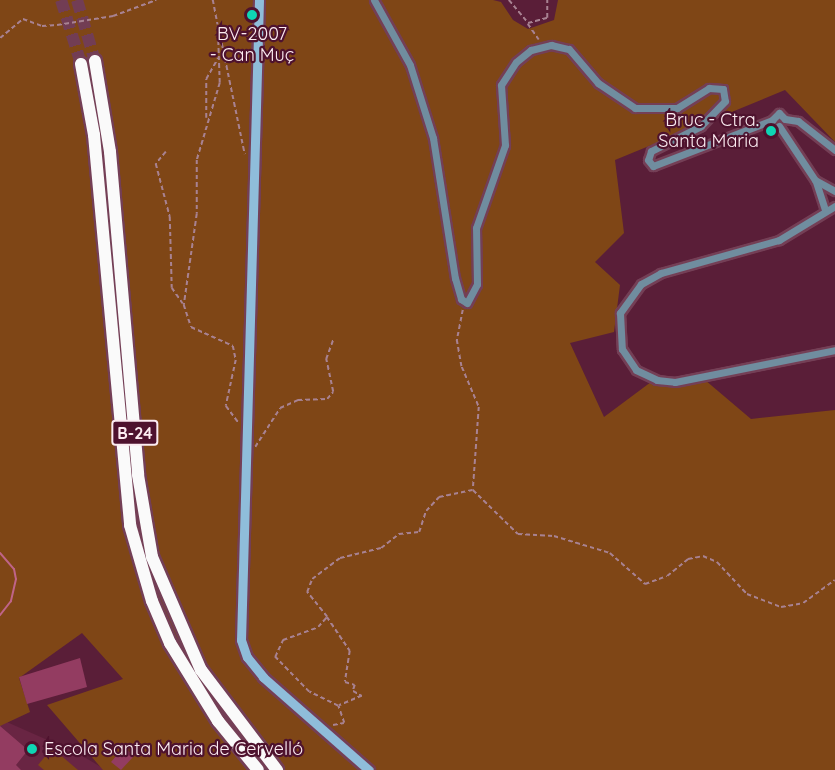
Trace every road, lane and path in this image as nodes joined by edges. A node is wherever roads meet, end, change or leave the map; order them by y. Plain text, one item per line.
1 (156, 0) edge
2 (213, 0) edge
3 (259, 0) edge
4 (374, 0) edge
5 (509, 0) edge
6 (547, 0) edge
7 (528, 23) junction
8 (218, 26) junction
9 (0, 38) edge
10 (543, 45) junction
11 (219, 57) junction
12 (95, 61) tunnel mouth
13 (81, 64) tunnel mouth
14 (785, 119) junction
15 (207, 120) junction
16 (772, 120) junction
17 (778, 126) junction
18 (835, 150) edge
19 (166, 152) dead end
20 (254, 160) junction
21 (815, 180) junction
22 (835, 191) edge
23 (835, 206) edge
24 (825, 210) junction
25 (463, 300) junction
26 (184, 305) junction
27 (333, 340) dead end
28 (835, 350) edge
29 (246, 427) junction
30 (246, 448) junction
31 (473, 490) junction
32 (835, 580) edge
33 (327, 617) junction
34 (338, 706) junction
35 (327, 728) dead end
36 (258, 770) edge
37 (278, 770) edge
38 (369, 770) edge

1 - 9 path
2 - 8 path
3 - 20 street
4 - 25 street
5 - 7 path
6 - 7 path
7 - 10 path
8 - 11 path
8 - 20 path
10 - 16 street
10 - 25 street
11 - 15 path
11 - 15 path
12 - 37 highway, B-24
13 - 36 highway, B-24
14 - 16 street
14 - 17 street
14 - 18 street
15 - 26 path
16 - 17 street
17 - 21 street
19 - 26 path
20 - 29 street
21 - 22 street
21 - 24 street
23 - 24 street
24 - 28 street
25 - 31 path
26 - 29 path
27 - 30 path
29 - 30 street
30 - 38 street
31 - 32 path
31 - 33 path
33 - 34 path
33 - 34 path
34 - 35 path

